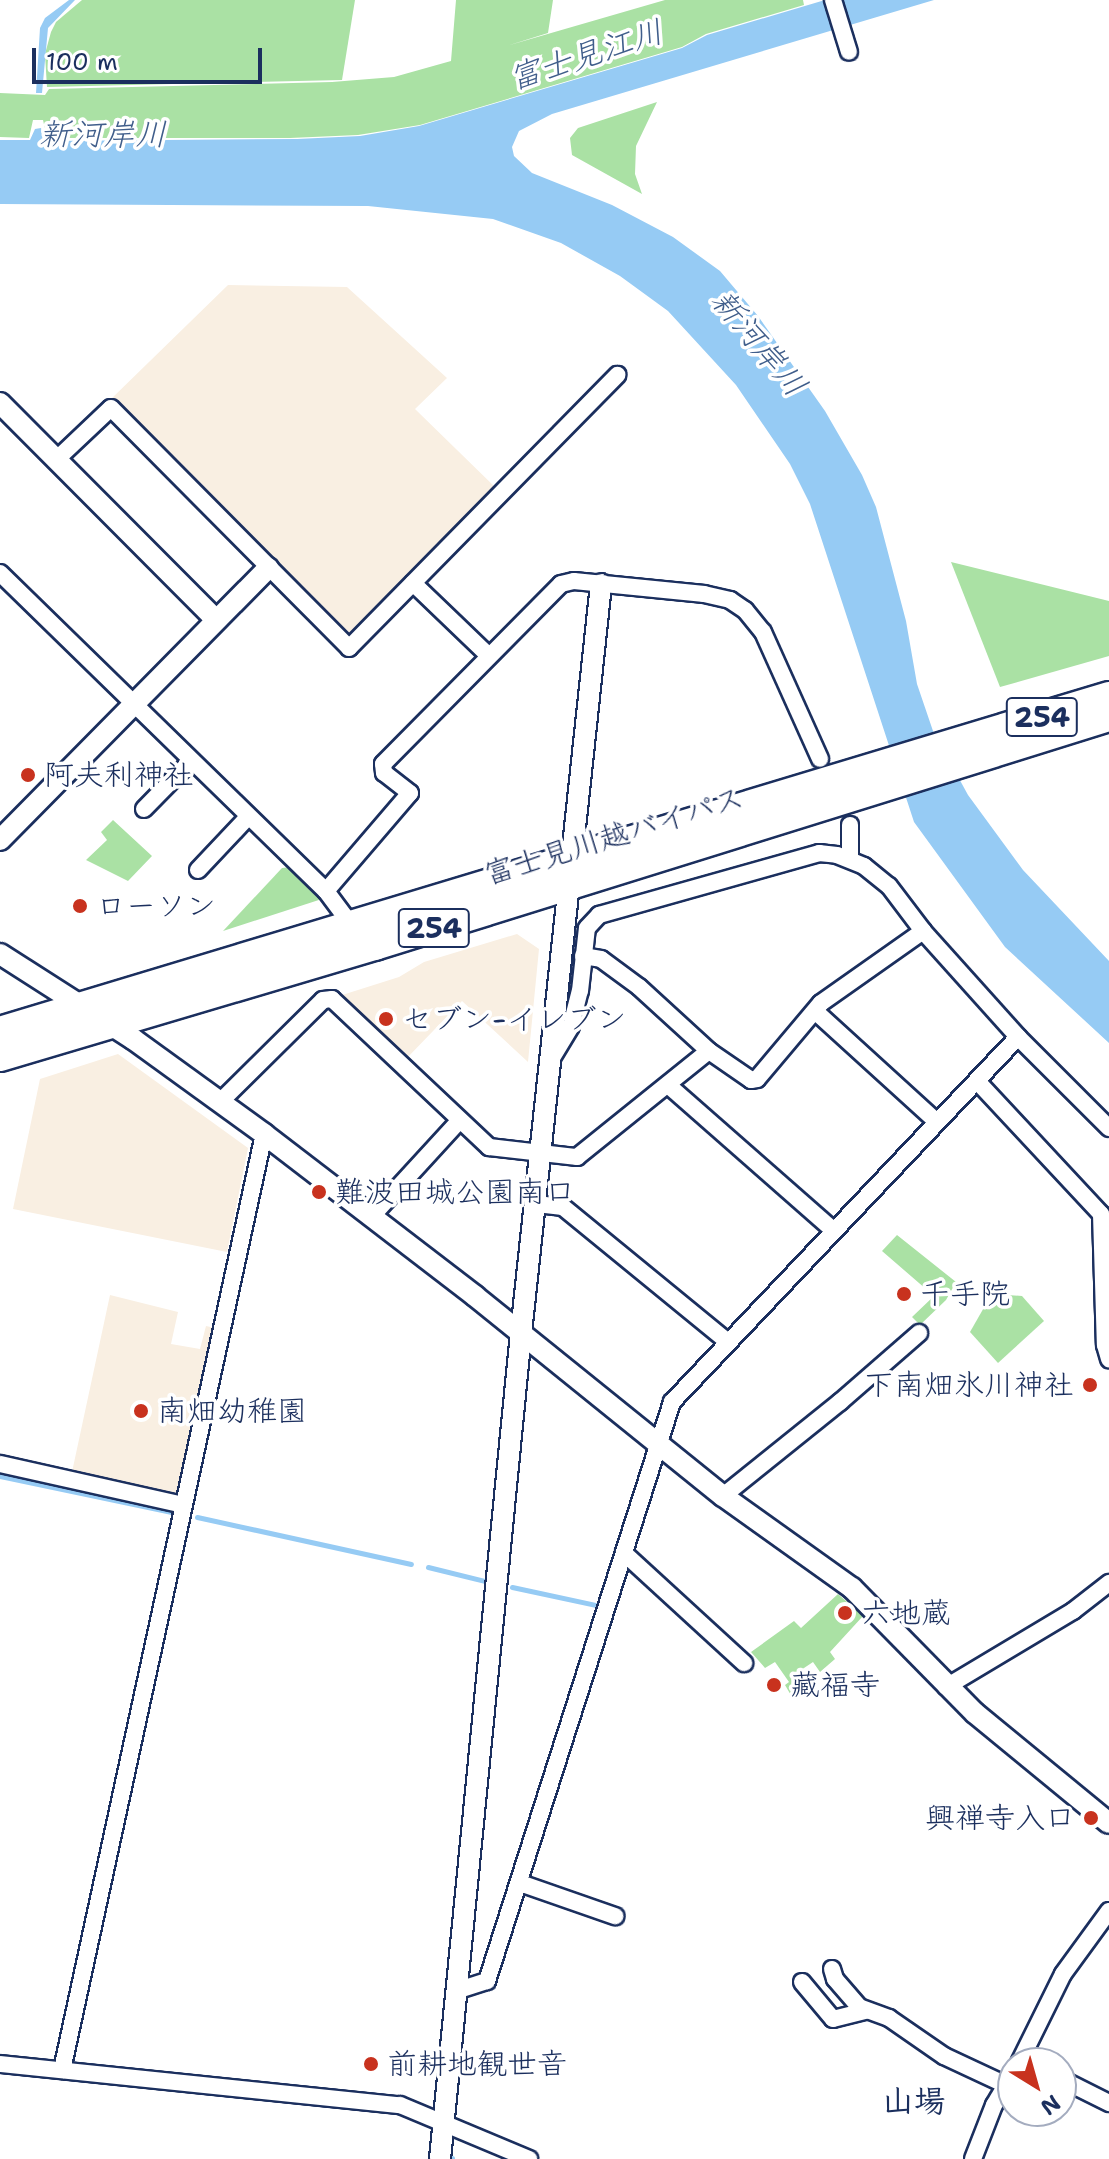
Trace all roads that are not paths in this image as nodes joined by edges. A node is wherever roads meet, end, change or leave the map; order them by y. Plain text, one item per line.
1 (833, 0) edge
2 (849, 52) dead end
3 (617, 375) dead end
4 (0, 403) edge
5 (57, 459) junction
6 (268, 568) junction
7 (0, 573) edge
8 (413, 583) junction
9 (601, 584) junction
10 (216, 620) junction
11 (489, 656) junction
12 (1109, 696) edge
13 (133, 704) junction
14 (1109, 717) edge
15 (980, 746) junction
16 (820, 759) dead end
17 (190, 762) junction
18 (862, 783) junction
19 (144, 809) dead end
20 (248, 817) junction
21 (850, 825) dead end
22 (0, 840) edge
23 (572, 858) junction
24 (850, 858) junction
25 (198, 870) dead end
26 (569, 887) junction
27 (326, 891) junction
28 (352, 926) junction
29 (923, 931) junction
30 (0, 954) edge
31 (583, 956) junction
32 (85, 1008) junction
33 (815, 1011) junction
34 (112, 1025) junction
35 (0, 1031) edge
36 (1018, 1037) junction
37 (709, 1051) junction
38 (0, 1057) edge
39 (552, 1058) junction
40 (977, 1081) junction
41 (668, 1085) junction
42 (220, 1102) junction
43 (460, 1120) junction
44 (936, 1121) junction
45 (1109, 1128) edge
46 (264, 1134) junction
47 (542, 1155) junction
48 (537, 1204) junction
49 (372, 1216) junction
50 (833, 1230) junction
51 (521, 1333) junction
52 (919, 1333) dead end
53 (728, 1342) junction
54 (1109, 1359) edge
55 (657, 1442) junction
56 (0, 1464) edge
57 (723, 1496) junction
58 (183, 1505) junction
59 (624, 1553) junction
60 (1109, 1583) edge
61 (744, 1663) dead end
62 (946, 1687) junction
63 (1109, 1823) edge
64 (520, 1883) junction
65 (1109, 1911) edge
66 (615, 1916) dead end
67 (832, 1969) dead end
68 (802, 1982) dead end
69 (459, 1990) junction
70 (866, 2011) junction
71 (1028, 2047) edge
72 (0, 2064) edge
73 (997, 2065) edge
74 (62, 2070) junction
75 (1077, 2087) edge
76 (997, 2100) edge
77 (1109, 2103) edge
78 (445, 2126) junction
79 (440, 2159) edge
80 (529, 2159) edge
81 (973, 2159) edge

1 - 2 street
3 - 8 street
4 - 5 street
5 - 6 street
5 - 10 street
6 - 8 street
6 - 10 street
7 - 13 street
8 - 11 street
9 - 11 street
9 - 16 street
9 - 23 street
10 - 13 street
11 - 27 street
12 - 15 highway, 富士見川越バイパス / 254
13 - 17 street
13 - 22 street
14 - 15 highway, 富士見川越バイパス / 254
15 - 18 highway, 富士見川越バイパス / 254
17 - 19 street
17 - 20 street
18 - 23 highway, 富士見川越バイパス / 254
18 - 26 highway, 富士見川越バイパス / 254
20 - 25 street
20 - 27 street
21 - 24 street
23 - 26 street
23 - 28 highway, 富士見川越バイパス / 254
24 - 29 street
24 - 31 street
26 - 34 highway, 富士見川越バイパス / 254
26 - 39 street
27 - 28 street
28 - 32 highway, 富士見川越バイパス / 254
29 - 33 street
29 - 36 street
30 - 32 street
31 - 37 street
31 - 39 street
32 - 34 street
32 - 35 highway, 富士見川越バイパス / 254
33 - 37 street
33 - 44 street
34 - 38 highway, 富士見川越バイパス / 254
34 - 42 street
36 - 40 street
36 - 45 street
37 - 41 street
39 - 47 street
40 - 44 street
40 - 54 street
41 - 47 street
41 - 50 street
42 - 43 street
42 - 46 street
43 - 47 street
43 - 49 street
44 - 50 street
46 - 49 street
46 - 58 street
47 - 48 street
48 - 51 street
48 - 53 street
49 - 51 street
50 - 53 street
51 - 55 street
51 - 69 street
52 - 57 street
53 - 55 street
55 - 57 street
55 - 59 street
56 - 58 street
57 - 62 street
58 - 74 street
59 - 61 street
59 - 64 street
60 - 62 street
62 - 63 street
64 - 66 street
64 - 69 street
65 - 71 street
67 - 70 street
68 - 70 street
69 - 78 street
70 - 73 street
72 - 74 street
74 - 78 street
75 - 77 street
76 - 81 street
78 - 79 street
78 - 80 street

